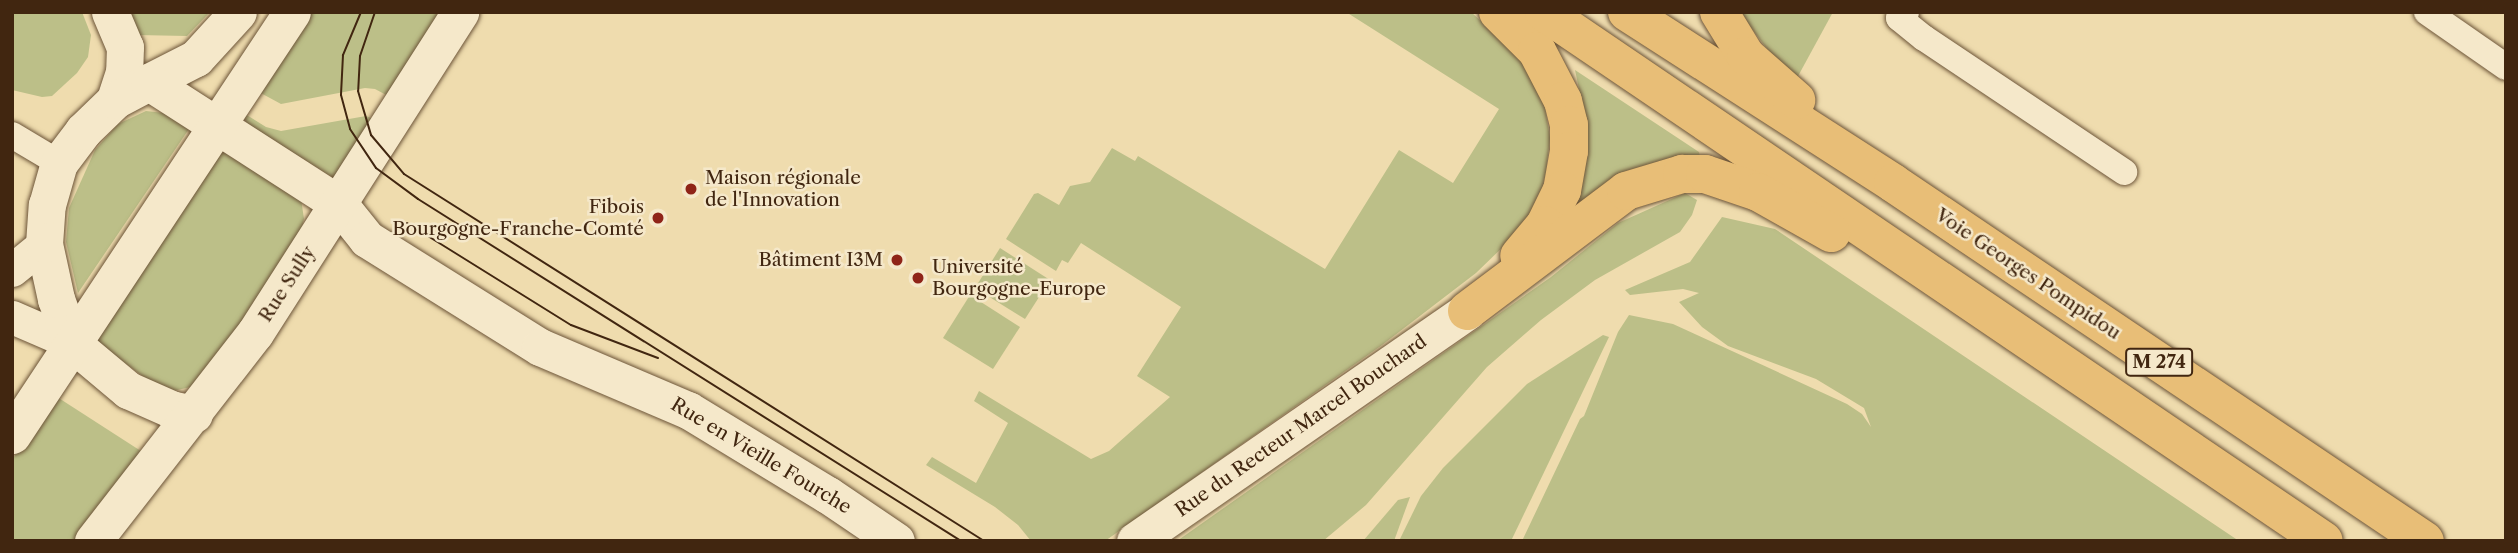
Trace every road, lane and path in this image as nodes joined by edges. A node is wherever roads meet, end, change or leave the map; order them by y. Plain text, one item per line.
1 (110, 12) edge
2 (238, 12) edge
3 (292, 12) edge
4 (460, 12) edge
5 (1498, 12) edge
6 (1544, 12) edge
7 (1627, 12) edge
8 (1719, 12) edge
9 (2427, 12) edge
10 (1903, 15) edge
11 (2506, 67) edge
12 (149, 82) junction
13 (115, 100) junction
14 (218, 124) junction
15 (12, 135) edge
16 (60, 163) junction
17 (2124, 172) dead end
18 (1893, 183) junction
19 (339, 204) junction
20 (44, 244) junction
21 (1894, 248) junction
22 (12, 271) edge
23 (1467, 311) junction
24 (12, 317) edge
25 (72, 343) junction
26 (194, 414) junction
27 (12, 435) edge
28 (93, 541) edge
29 (896, 541) edge
30 (1135, 541) edge
31 (2324, 541) edge
32 (2425, 541) edge

1 - 13 main road
2 - 12 main road
3 - 14 main road
4 - 19 main road, Rue Sully
5 - 23 highway
6 - 21 highway, M 274
7 - 18 highway, Voie Georges Pompidou / M 274
8 - 18 highway
9 - 11 street
10 - 17 street
12 - 13 main road
12 - 14 main road, Rue en Vieille Fourche
13 - 16 main road
14 - 19 main road, Rue en Vieille Fourche
14 - 25 main road
15 - 16 street
16 - 20 main road
18 - 32 highway, Voie Georges Pompidou / M 274
19 - 26 main road, Rue Sully
19 - 29 main road, Rue en Vieille Fourche
20 - 22 street
20 - 25 main road
21 - 23 highway
21 - 31 highway, M 274
23 - 30 main road, Rue du Recteur Marcel Bouchard
24 - 25 street
25 - 26 main road
25 - 27 main road
26 - 28 main road, Rue Sully

